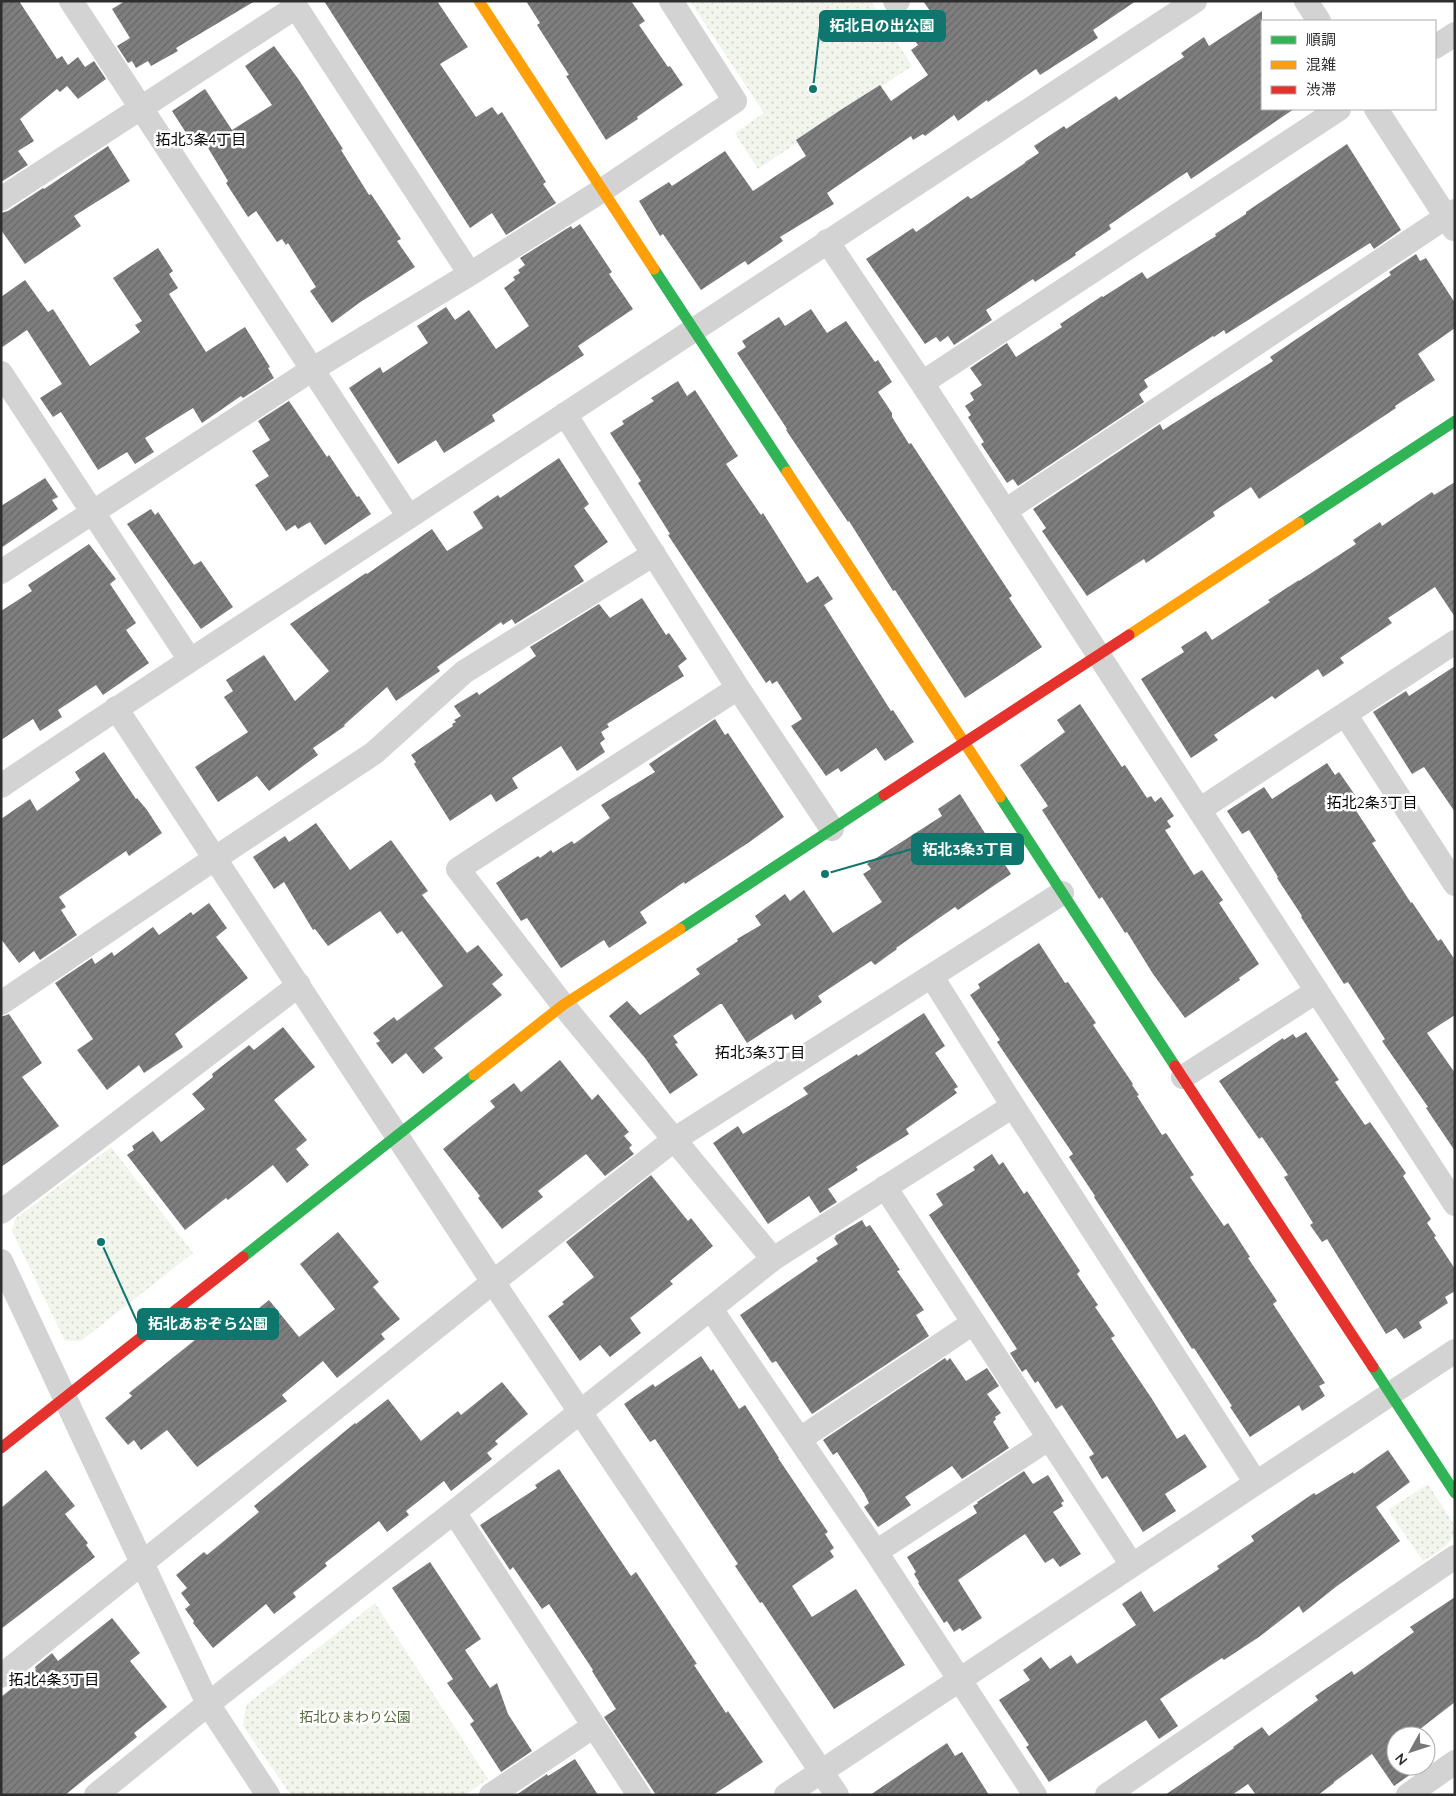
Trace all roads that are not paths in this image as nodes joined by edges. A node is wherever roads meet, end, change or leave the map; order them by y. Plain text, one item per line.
1 (71, 1) edge
2 (479, 1) edge
3 (671, 1) edge
4 (1195, 1) edge
5 (1306, 1) edge
6 (294, 4) edge
7 (1318, 20) edge
8 (1455, 34) edge
9 (1436, 46) edge
10 (140, 108) junction
11 (1337, 110) edge
12 (1377, 110) edge
13 (604, 189) junction
14 (1, 199) edge
15 (1452, 220) edge
16 (827, 241) junction
17 (470, 274) junction
18 (693, 329) junction
19 (313, 369) junction
20 (1, 373) edge
21 (922, 383) junction
22 (565, 414) junction
23 (1455, 421) edge
24 (1004, 511) junction
25 (93, 512) junction
26 (409, 517) junction
27 (654, 554) junction
28 (1, 572) edge
29 (1455, 642) edge
30 (1098, 655) junction
31 (190, 660) junction
32 (738, 688) junction
33 (116, 708) junction
34 (1345, 714) junction
35 (964, 743) junction
36 (1, 786) edge
37 (1199, 810) junction
38 (832, 829) junction
39 (214, 858) junction
40 (1455, 884) edge
41 (1062, 893) junction
42 (932, 976) junction
43 (299, 985) junction
44 (1316, 991) junction
45 (1, 1003) edge
46 (563, 1006) junction
47 (1183, 1077) junction
48 (1013, 1106) junction
49 (396, 1136) junction
50 (675, 1139) junction
51 (1447, 1177) edge
52 (885, 1187) junction
53 (1455, 1204) edge
54 (1, 1212) edge
55 (773, 1259) junction
56 (1, 1261) edge
57 (493, 1282) junction
58 (710, 1309) junction
59 (973, 1323) junction
60 (1455, 1351) edge
61 (1390, 1393) junction
62 (64, 1398) junction
63 (580, 1413) junction
64 (1048, 1439) junction
65 (800, 1440) junction
66 (1, 1448) edge
67 (1256, 1483) junction
68 (1455, 1493) edge
69 (454, 1512) junction
70 (876, 1552) junction
71 (1455, 1557) edge
72 (142, 1563) junction
73 (1132, 1565) junction
74 (1, 1676) edge
75 (961, 1680) junction
76 (208, 1704) junction
77 (594, 1726) junction
78 (1455, 1762) edge
79 (822, 1772) junction
80 (96, 1795) edge
81 (268, 1795) edge
82 (491, 1795) edge
83 (639, 1795) edge
84 (786, 1795) edge
85 (837, 1795) edge
86 (1035, 1795) edge
87 (1106, 1795) edge
88 (1408, 1795) edge

1 - 10 street
2 - 13 street
3 - 13 street
4 - 16 street
5 - 7 street
6 - 10 street
6 - 17 street
8 - 9 street
10 - 14 street
10 - 19 street
11 - 21 street
12 - 15 street
13 - 17 street
13 - 18 street
15 - 24 street
16 - 18 street
16 - 21 street
17 - 19 street
18 - 22 street
18 - 35 street
19 - 25 street
19 - 26 street
20 - 25 street
21 - 24 street
22 - 26 street
22 - 27 street
23 - 30 street
24 - 30 street
25 - 28 street
25 - 31 street
26 - 31 street
27 - 32 street
27 - 39 street
29 - 34 street
30 - 35 street
30 - 37 street
31 - 33 street
32 - 38 street
32 - 46 street
33 - 36 street
33 - 39 street
34 - 37 street
34 - 40 street
35 - 38 street
35 - 41 street
37 - 44 street
38 - 46 street
39 - 43 street
39 - 45 street
41 - 42 street
41 - 47 street
42 - 48 street
42 - 50 street
43 - 49 street
43 - 54 street
44 - 47 street
44 - 51 street
46 - 49 street
46 - 50 street
47 - 61 street
48 - 52 street
48 - 67 street
49 - 57 street
49 - 62 street
50 - 55 street
50 - 57 street
51 - 53 street
52 - 55 street
52 - 59 street
55 - 58 street
56 - 62 street
57 - 63 street
57 - 72 street
58 - 63 street
58 - 65 street
59 - 64 street
59 - 65 street
60 - 61 street
61 - 67 street
61 - 68 street
62 - 66 street
62 - 72 street
63 - 69 street
63 - 79 street
64 - 70 street
64 - 73 street
65 - 70 street
67 - 73 street
69 - 76 street
69 - 77 street
70 - 75 street
71 - 87 street
72 - 74 street
72 - 76 street
73 - 75 street
75 - 79 street
75 - 86 street
76 - 80 street
76 - 81 street
77 - 82 street
77 - 83 street
78 - 88 street
79 - 84 street
79 - 85 street

